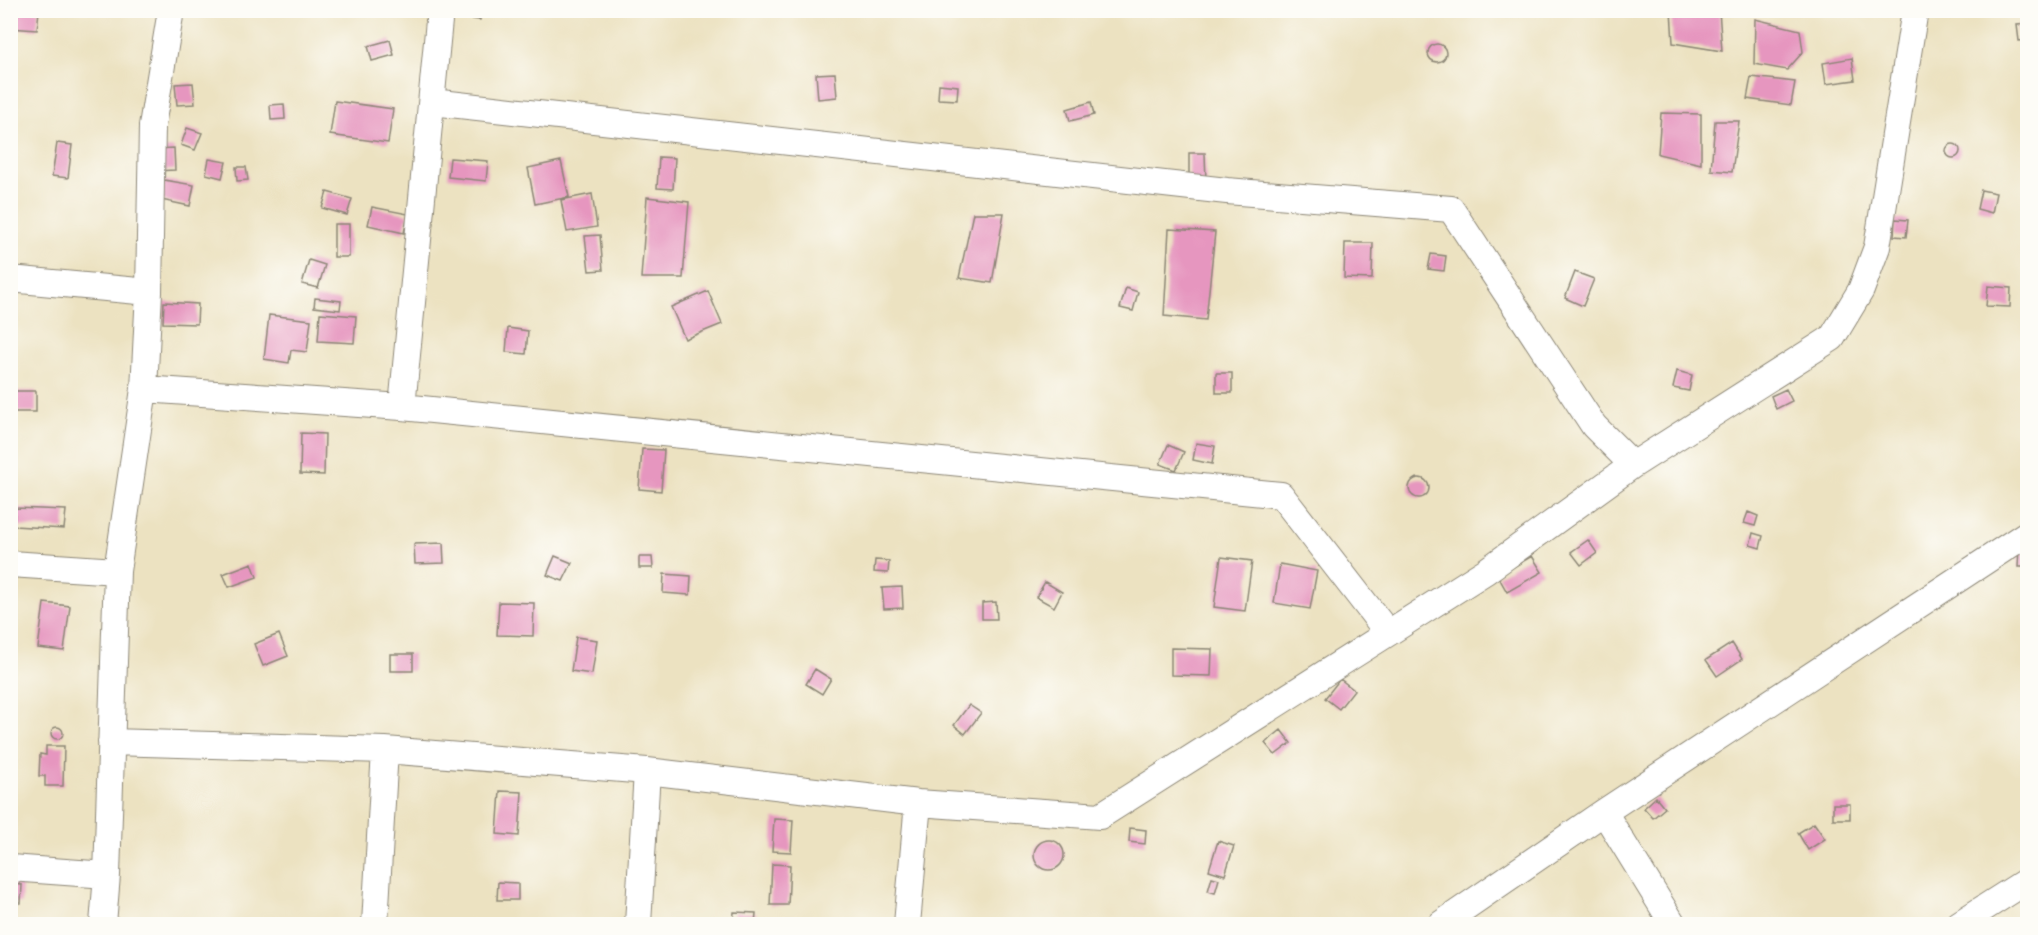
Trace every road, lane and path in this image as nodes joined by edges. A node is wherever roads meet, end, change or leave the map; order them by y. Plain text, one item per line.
1 (171, 10) edge
2 (440, 10) edge
3 (1915, 10) edge
4 (432, 102) junction
5 (10, 279) edge
6 (149, 292) junction
7 (144, 389) junction
8 (402, 407) junction
9 (1633, 465) junction
10 (2028, 533) edge
11 (10, 564) edge
12 (117, 571) junction
13 (1388, 633) junction
14 (111, 742) junction
15 (385, 750) junction
16 (647, 771) junction
17 (918, 803) junction
18 (1604, 812) junction
19 (10, 868) edge
20 (107, 874) junction
21 (2028, 880) edge
22 (103, 924) edge
23 (375, 924) edge
24 (638, 924) edge
25 (907, 924) edge
26 (1441, 924) edge
27 (1673, 924) edge
28 (1959, 924) edge

1 - 6 street
2 - 4 street
3 - 9 street
4 - 8 street
4 - 9 street
5 - 6 street
6 - 7 street
7 - 8 street
7 - 12 street
8 - 13 street
9 - 13 street
10 - 18 street
11 - 12 street
12 - 14 street
13 - 17 street
14 - 15 street
14 - 20 street
15 - 16 street
15 - 23 street
16 - 17 street
16 - 24 street
17 - 25 street
18 - 26 street
18 - 27 street
19 - 20 street
20 - 22 street
21 - 28 street

